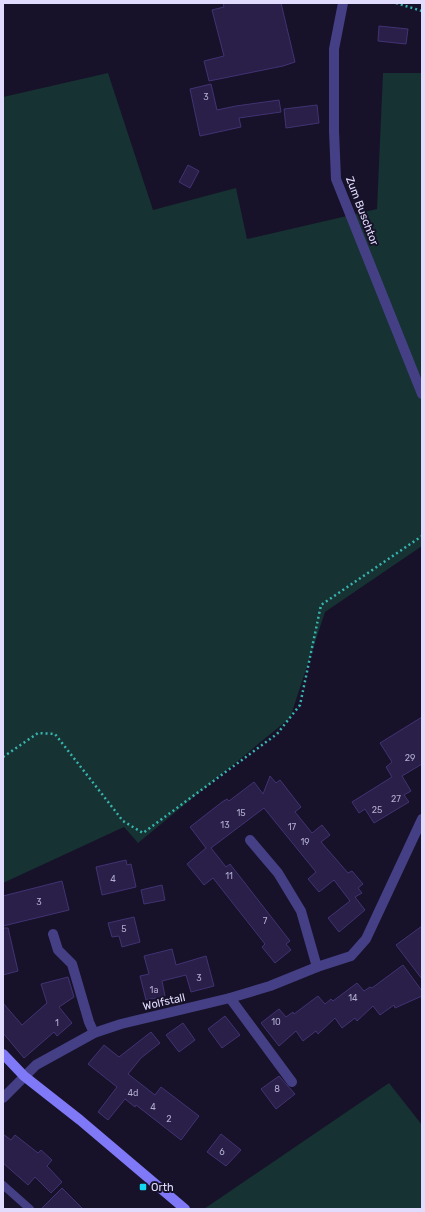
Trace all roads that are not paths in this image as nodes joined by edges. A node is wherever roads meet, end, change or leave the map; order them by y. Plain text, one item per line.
1 (343, 3) edge
2 (422, 394) edge
3 (422, 819) edge
4 (250, 840) dead end
5 (53, 934) dead end
6 (317, 967) junction
7 (230, 998) junction
8 (94, 1033) junction
9 (3, 1054) edge
10 (24, 1076) junction
11 (292, 1082) dead end
12 (3, 1098) edge
13 (3, 1185) edge
14 (30, 1209) edge
15 (185, 1209) edge

1 - 2 street, Zum Buschtor
3 - 6 street, Wolfstall
4 - 6 street
5 - 8 street
6 - 7 street, Wolfstall
7 - 8 street, Wolfstall
7 - 11 street
8 - 10 street, Wolfstall
9 - 10 main road
10 - 12 street
10 - 15 main road
13 - 14 lane

